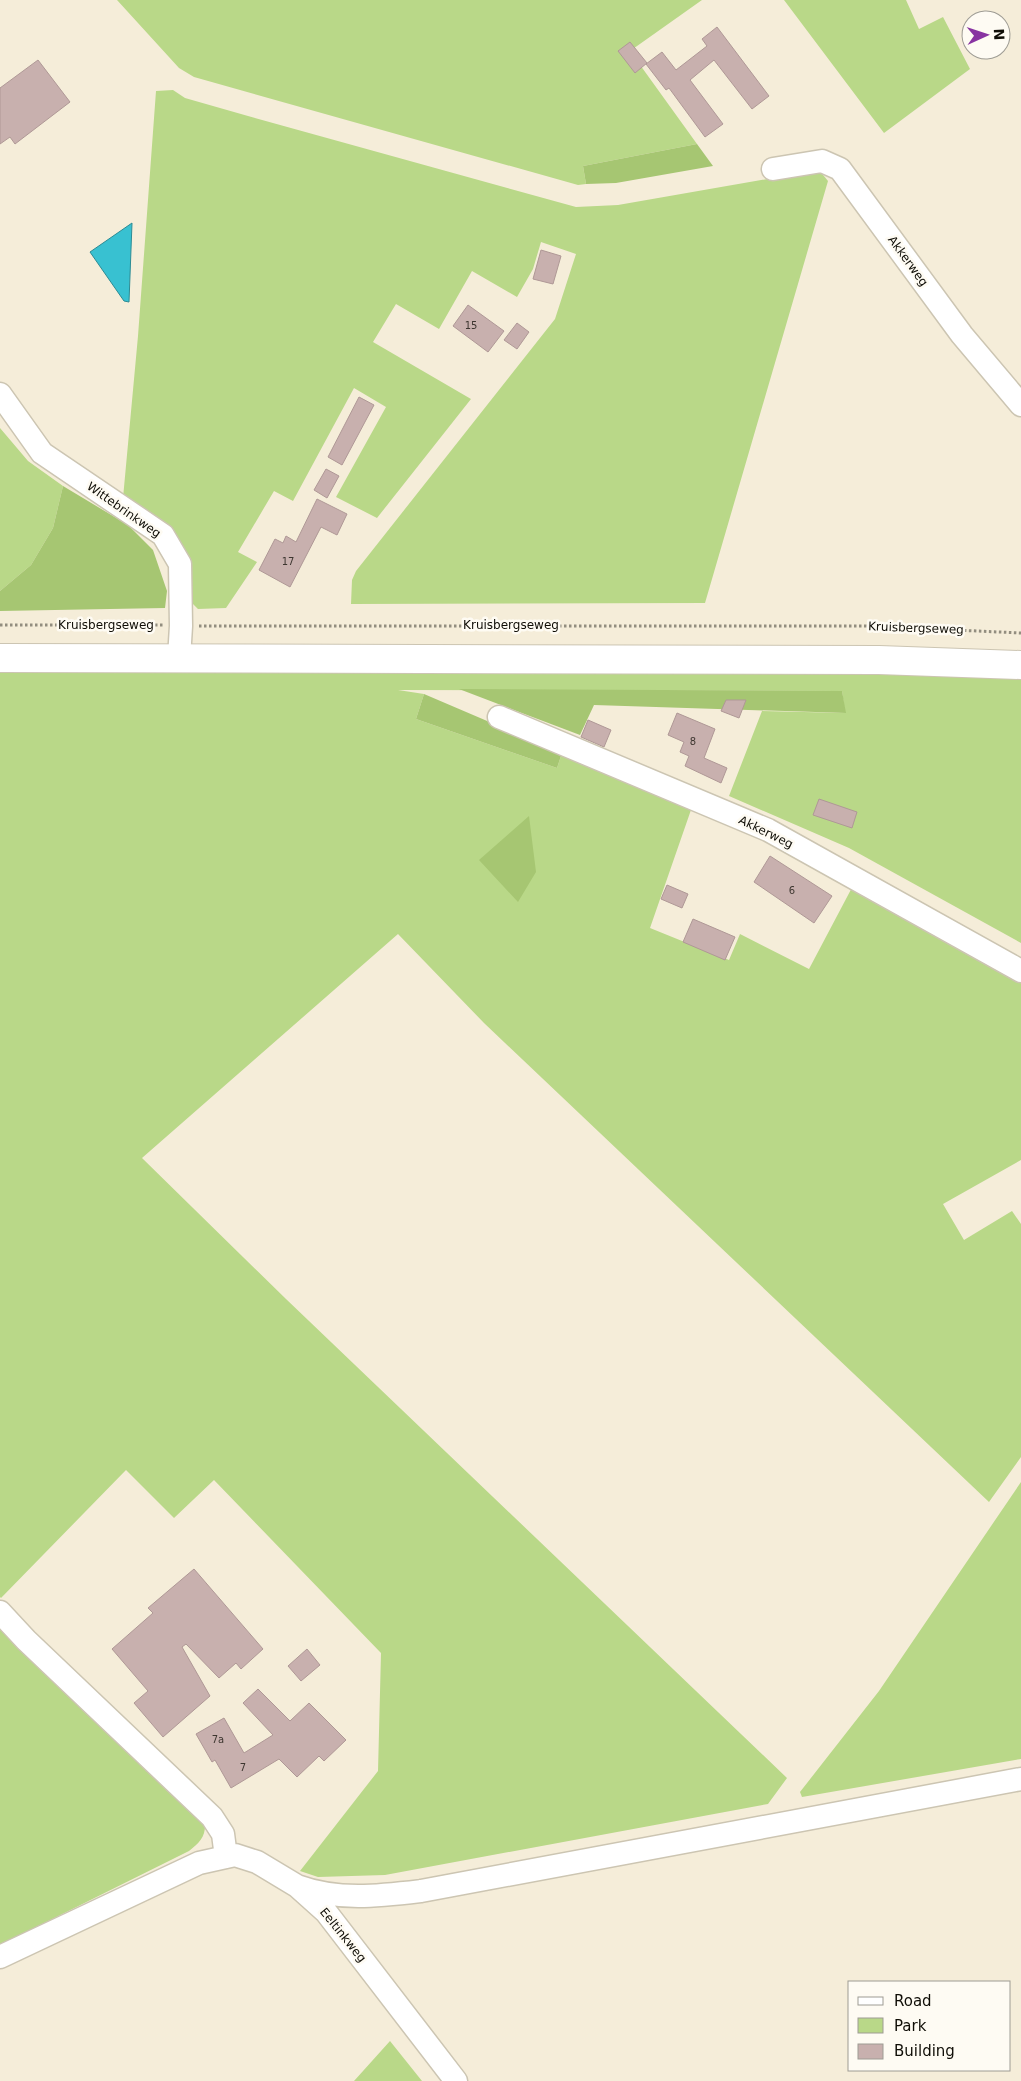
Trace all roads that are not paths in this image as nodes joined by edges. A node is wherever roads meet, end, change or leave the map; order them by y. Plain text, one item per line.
1 (773, 169) dead end
2 (0, 394) edge
3 (1021, 405) edge
4 (0, 658) edge
5 (179, 658) junction
6 (1021, 665) edge
7 (499, 717) dead end
8 (1021, 971) edge
9 (0, 1612) edge
10 (1021, 1780) edge
11 (226, 1857) junction
12 (298, 1886) junction
13 (0, 1957) edge
14 (456, 2081) edge

1 - 3 street, Akkerweg
2 - 5 street, Wittebrinkweg
4 - 5 main road
5 - 6 main road
7 - 8 street, Akkerweg
9 - 11 street
10 - 12 street
11 - 12 street, Eeltinkweg
11 - 13 street, Eeltinkweg
12 - 14 street, Eeltinkweg

